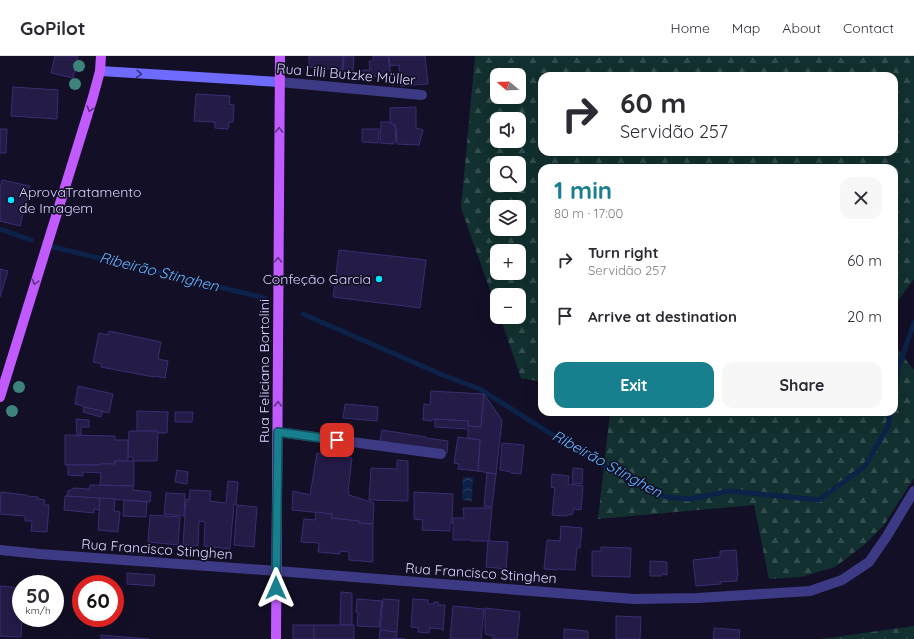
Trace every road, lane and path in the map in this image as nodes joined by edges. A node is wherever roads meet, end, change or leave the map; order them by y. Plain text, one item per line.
1 (101, 56) edge
2 (280, 56) edge
3 (100, 71) junction
4 (279, 82) junction
5 (422, 95) dead end
6 (0, 397) edge
7 (278, 432) junction
8 (441, 454) dead end
9 (914, 491) edge
10 (0, 550) edge
11 (277, 571) junction
12 (276, 639) edge

1 - 3 main road
2 - 4 main road, Rua Feliciano Bortolini
3 -> 4 street, Rua Lilli Butzke Müller
3 -> 6 main road
4 - 5 street, Rua Lilli Butzke Müller
7 -> 4 main road, Rua Feliciano Bortolini
7 - 8 street
7 - 11 main road, Rua Feliciano Bortolini
9 - 11 street, Rua Francisco Stinghen
10 - 11 street, Rua Francisco Stinghen
11 - 12 main road, Rua Feliciano Bortolini

